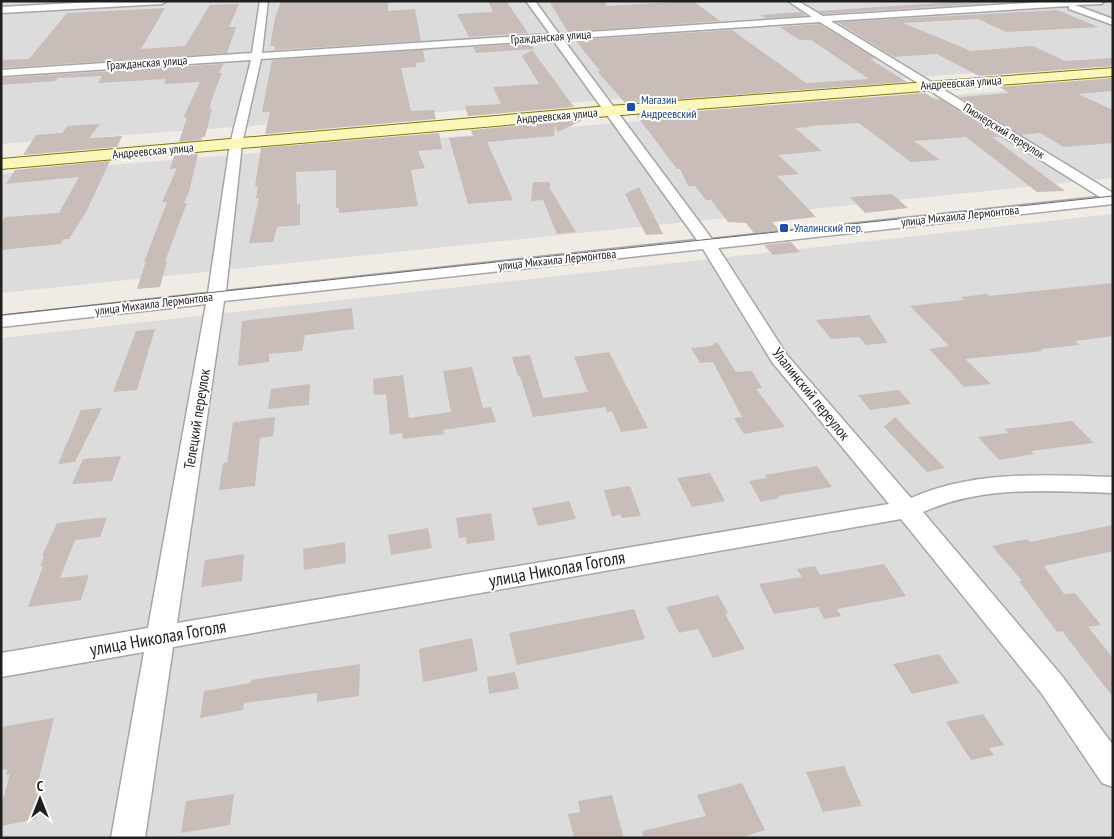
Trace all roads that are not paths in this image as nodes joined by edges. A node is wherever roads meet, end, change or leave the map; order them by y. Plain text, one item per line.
1 (162, 1) edge
2 (264, 1) edge
3 (530, 1) edge
4 (792, 1) edge
5 (1101, 1) edge
6 (1061, 2) edge
7 (1, 10) edge
8 (823, 19) junction
9 (1113, 22) edge
10 (556, 36) junction
11 (256, 56) junction
12 (1113, 72) edge
13 (1, 73) edge
14 (930, 86) junction
15 (609, 112) junction
16 (236, 144) junction
17 (1, 164) edge
18 (1113, 200) edge
19 (707, 244) junction
20 (217, 297) junction
21 (1, 322) edge
22 (1113, 485) edge
23 (907, 509) junction
24 (162, 638) junction
25 (1, 665) edge
26 (1113, 772) edge
27 (128, 838) edge

1 - 7 street
2 - 11 street, Телецкий переулок
3 - 10 street, Улалинский переулок
4 - 8 street, Пионерский переулок
5 - 6 street, Гражданская улица
6 - 8 street, Гражданская улица
6 - 9 street
8 - 10 street, Гражданская улица
8 - 14 street, Пионерский переулок
10 - 11 street, Гражданская улица
10 - 15 street, Улалинский переулок
11 - 13 street, Гражданская улица
11 - 16 street, Телецкий переулок
12 - 14 street, Андреевская улица
14 - 15 street, Андреевская улица
14 - 18 street, Пионерский переулок
15 - 16 street, Андреевская улица
15 - 19 street, Улалинский переулок
16 - 17 street, Андреевская улица
16 - 20 street, Телецкий переулок
18 - 19 street, улица Михаила Лермонтова
19 - 20 street, улица Михаила Лермонтова
19 - 23 street, Улалинский переулок
20 - 21 street, улица Михаила Лермонтова
20 - 24 street, Телецкий переулок
22 - 23 street, улица Николая Гоголя
23 - 24 street, улица Николая Гоголя
23 - 26 street, Улалинский переулок
24 - 25 street, улица Николая Гоголя
24 - 27 street, Телецкий переулок

